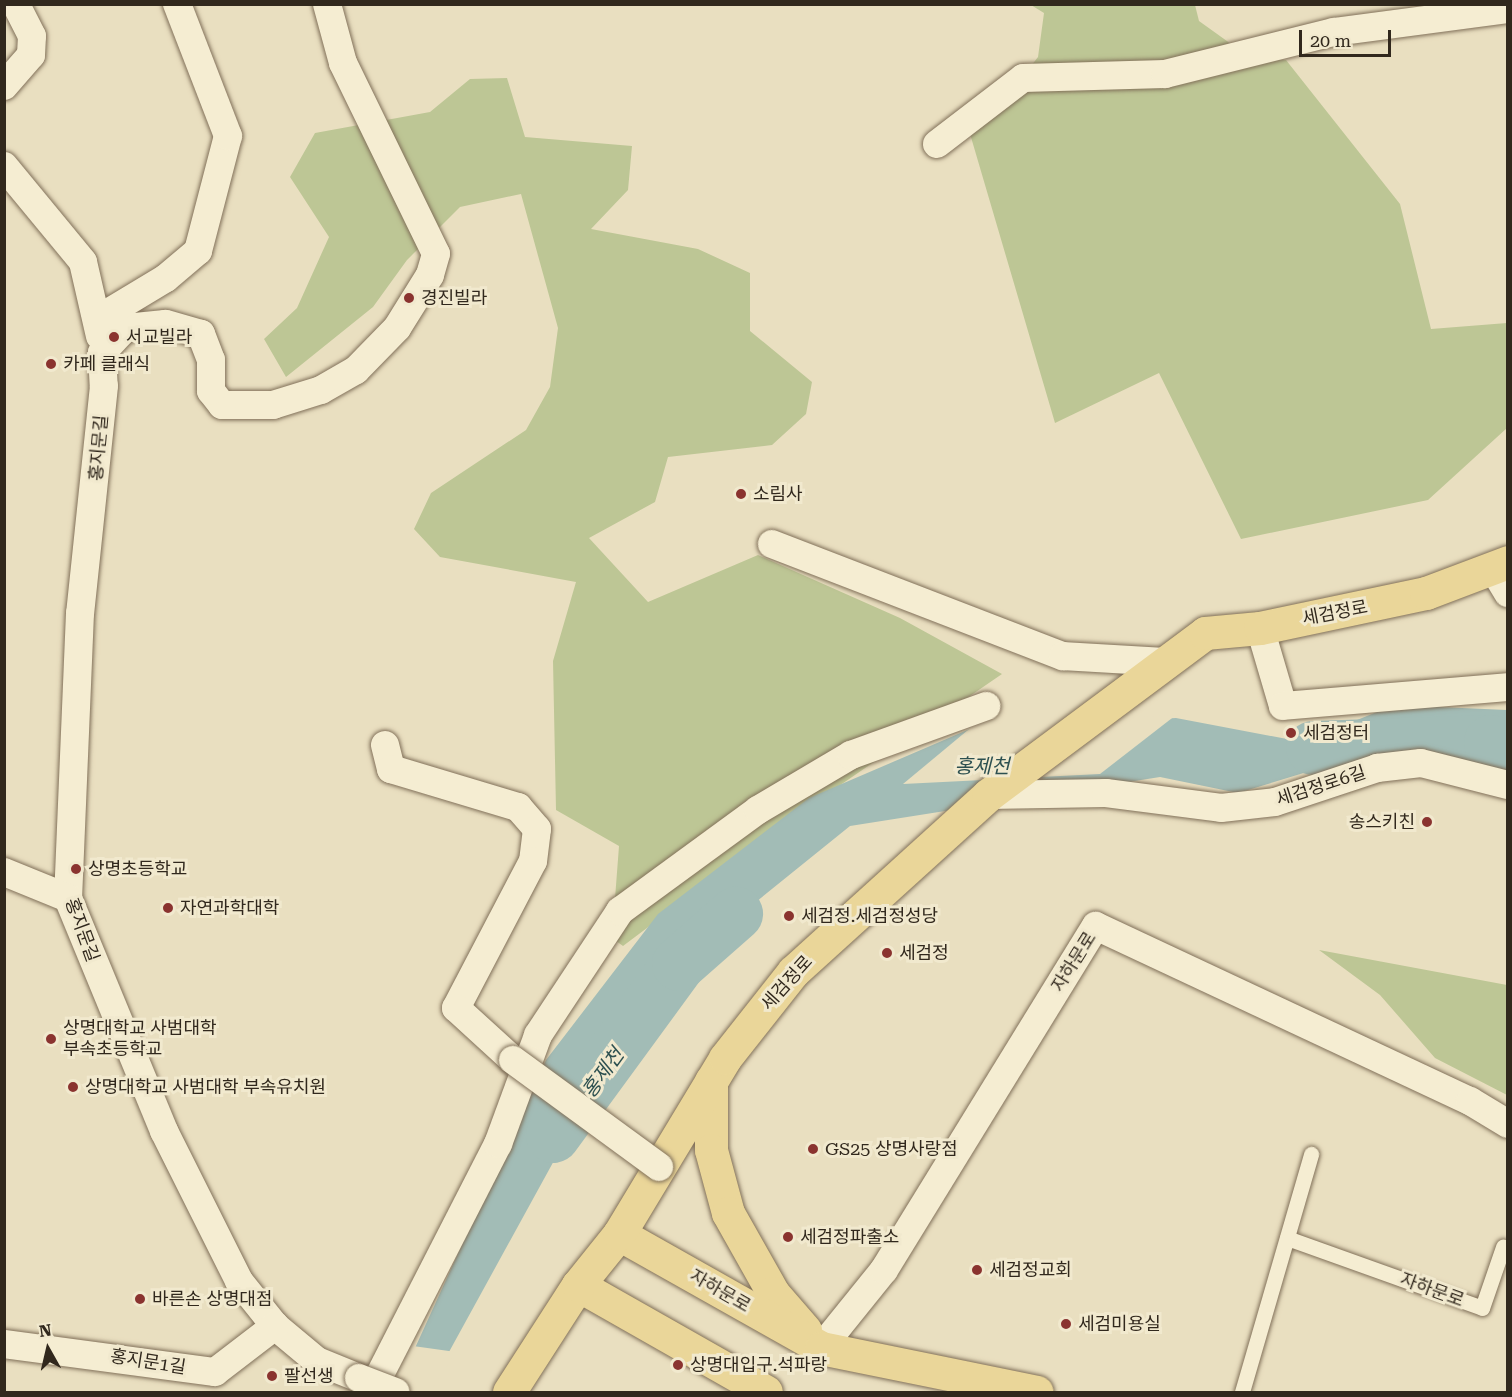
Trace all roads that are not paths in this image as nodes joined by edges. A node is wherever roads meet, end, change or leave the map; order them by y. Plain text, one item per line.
1 (16, 4) edge
2 (177, 4) edge
3 (327, 4) edge
4 (1508, 9) edge
5 (4, 86) edge
6 (937, 144) dead end
7 (4, 166) edge
8 (98, 319) junction
9 (102, 353) junction
10 (772, 544) dead end
11 (1503, 575) edge
12 (1260, 628) junction
13 (1164, 662) junction
14 (1508, 687) edge
15 (986, 706) dead end
16 (385, 746) dead end
17 (1508, 785) edge
18 (998, 787) junction
19 (4, 872) edge
20 (68, 898) junction
21 (711, 1081) junction
22 (1508, 1124) edge
23 (1311, 1154) dead end
24 (659, 1167) junction
25 (619, 1234) junction
26 (1287, 1238) junction
27 (1503, 1247) dead end
28 (578, 1285) junction
29 (275, 1326) junction
30 (4, 1344) edge
31 (821, 1348) junction
32 (365, 1385) edge
33 (395, 1392) edge
34 (509, 1392) edge
35 (766, 1392) edge
36 (1037, 1392) edge
37 (1242, 1392) edge

1 - 5 street
2 - 8 street
3 - 9 street
4 - 6 street
7 - 8 street, 홍지문길
8 - 9 street, 홍지문길
9 - 20 street, 홍지문길 / 홍지문길
10 - 13 street
11 - 12 main road, 세검정로
12 - 13 main road, 세검정로
12 - 14 street
13 - 18 main road, 세검정로
15 - 32 street
16 - 24 street, bridge
17 - 18 street, 세검정로6길
18 - 21 main road, 세검정로
19 - 20 street
20 - 29 street, 홍지문길 / 홍지문길
21 - 24 main road, 세검정로
21 - 31 main road
22 - 31 street, 자하문로
23 - 26 lane
24 - 25 main road, 세검정로
25 - 28 main road, 세검정로
25 - 31 main road, 자하문로
26 - 27 lane, 자하문로
26 - 37 lane
28 - 34 main road, 세검정로
28 - 35 main road
29 - 30 street, 홍지문1길
29 - 32 street, 홍지문길 / 홍지문길
31 - 36 main road, 자하문로
32 - 33 street, 홍지문길 / 홍지문길, bridge

